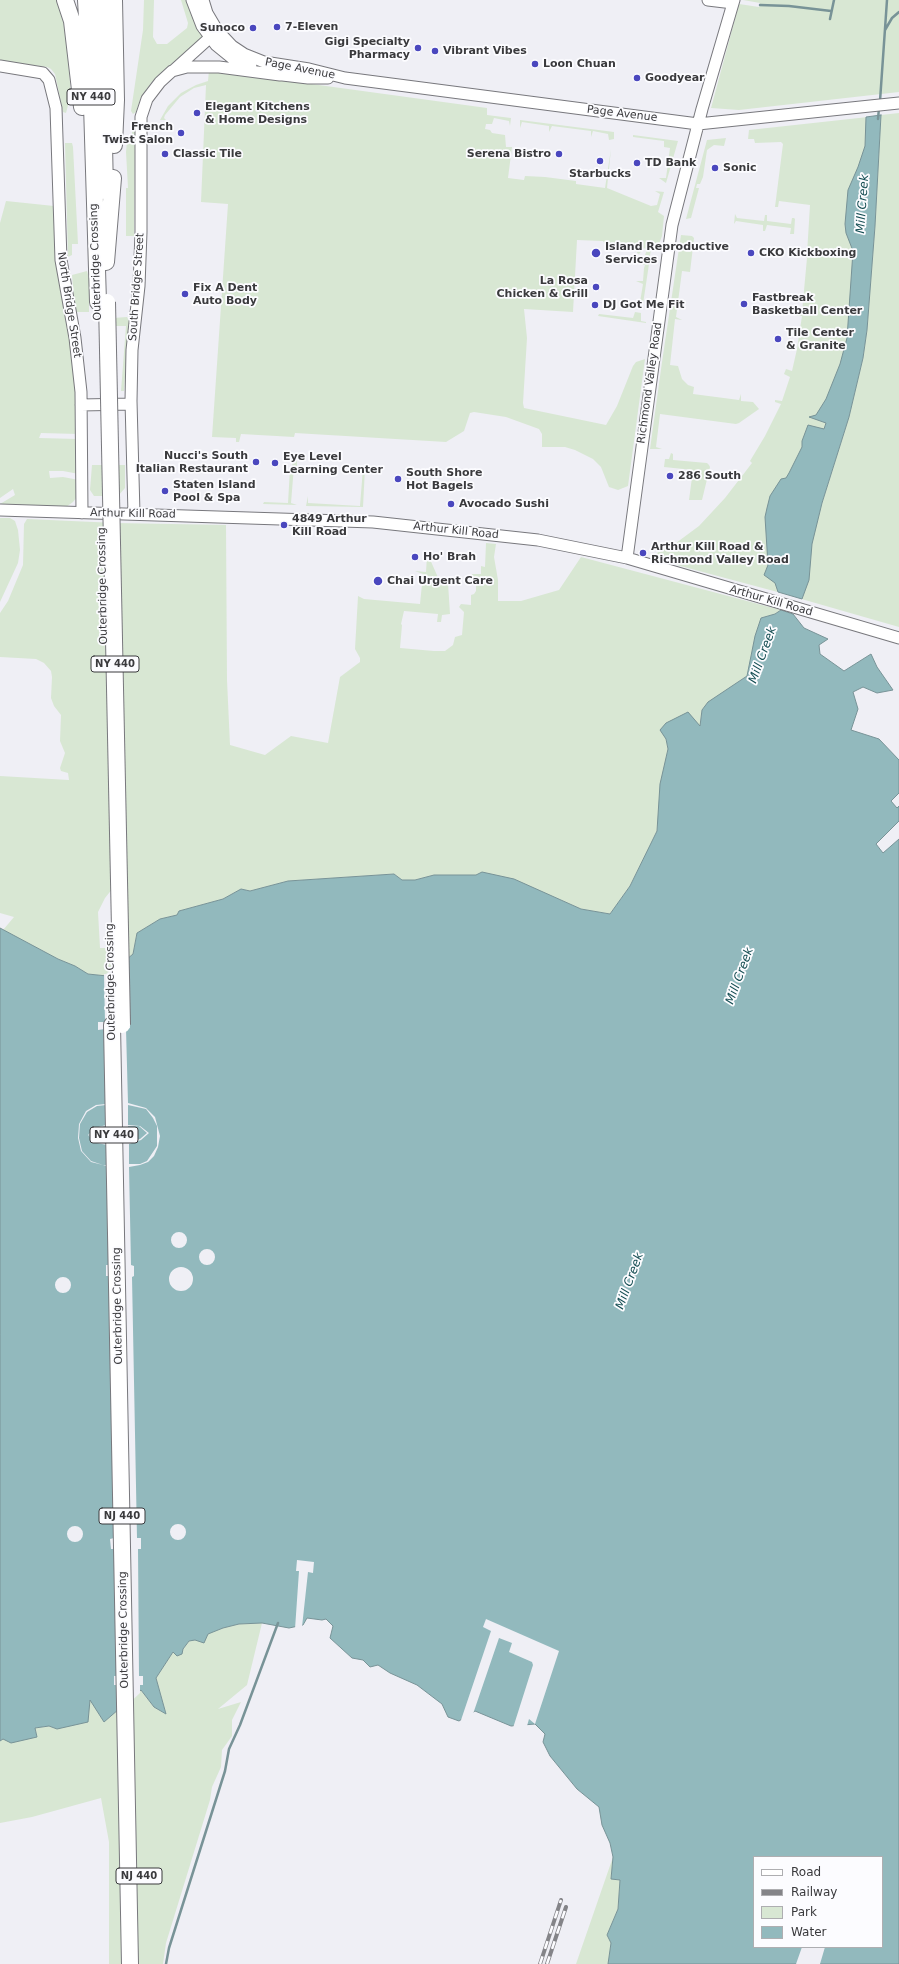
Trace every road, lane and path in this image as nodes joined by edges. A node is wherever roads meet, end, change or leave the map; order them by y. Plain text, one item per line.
1 (65, 0) edge
2 (86, 0) edge
3 (101, 0) edge
4 (114, 0) edge
5 (118, 0) edge
6 (192, 0) edge
7 (203, 0) edge
8 (708, 0) edge
9 (733, 2) edge
10 (115, 29) junction
11 (214, 34) junction
12 (0, 66) edge
13 (172, 71) junction
14 (280, 75) junction
15 (345, 78) junction
16 (899, 103) edge
17 (698, 124) junction
18 (94, 194) junction
19 (106, 262) junction
20 (102, 302) junction
21 (131, 404) junction
22 (81, 405) junction
23 (0, 510) edge
24 (82, 513) junction
25 (134, 514) junction
26 (627, 558) junction
27 (899, 638) edge
28 (121, 1245) junction
29 (130, 1964) edge
30 (140, 1964) edge

1 - 18 highway
2 - 18 highway, Outerbridge Crossing / NY 440
3 - 19 highway, Outerbridge Crossing / NY 440
4 - 10 highway
5 - 10 highway
6 - 11 street
7 - 11 street
8 - 9 street
9 - 17 street, Richmond Valley Road
10 - 19 highway
11 - 13 street, South Bridge Street
11 - 14 street, Page Avenue
11 - 15 street, Page Avenue
12 - 22 street, North Bridge Street
13 - 14 street
13 - 21 street, South Bridge Street
14 - 15 street, Page Avenue
15 - 17 street, Page Avenue
16 - 17 street, Page Avenue
17 - 26 street, Richmond Valley Road
18 - 20 highway, Outerbridge Crossing / NY 440
19 - 20 highway, Outerbridge Crossing / NY 440
20 - 28 highway, Outerbridge Crossing / NY 440
21 - 22 street
21 - 25 street, South Bridge Street
22 - 24 street, North Bridge Street
23 - 24 street, Arthur Kill Road
24 - 25 street, Arthur Kill Road
25 - 26 street, Arthur Kill Road
26 - 27 street, Arthur Kill Road
28 - 29 highway, Outerbridge Crossing / NJ 440
28 - 30 highway, Outerbridge Crossing / NJ 440

